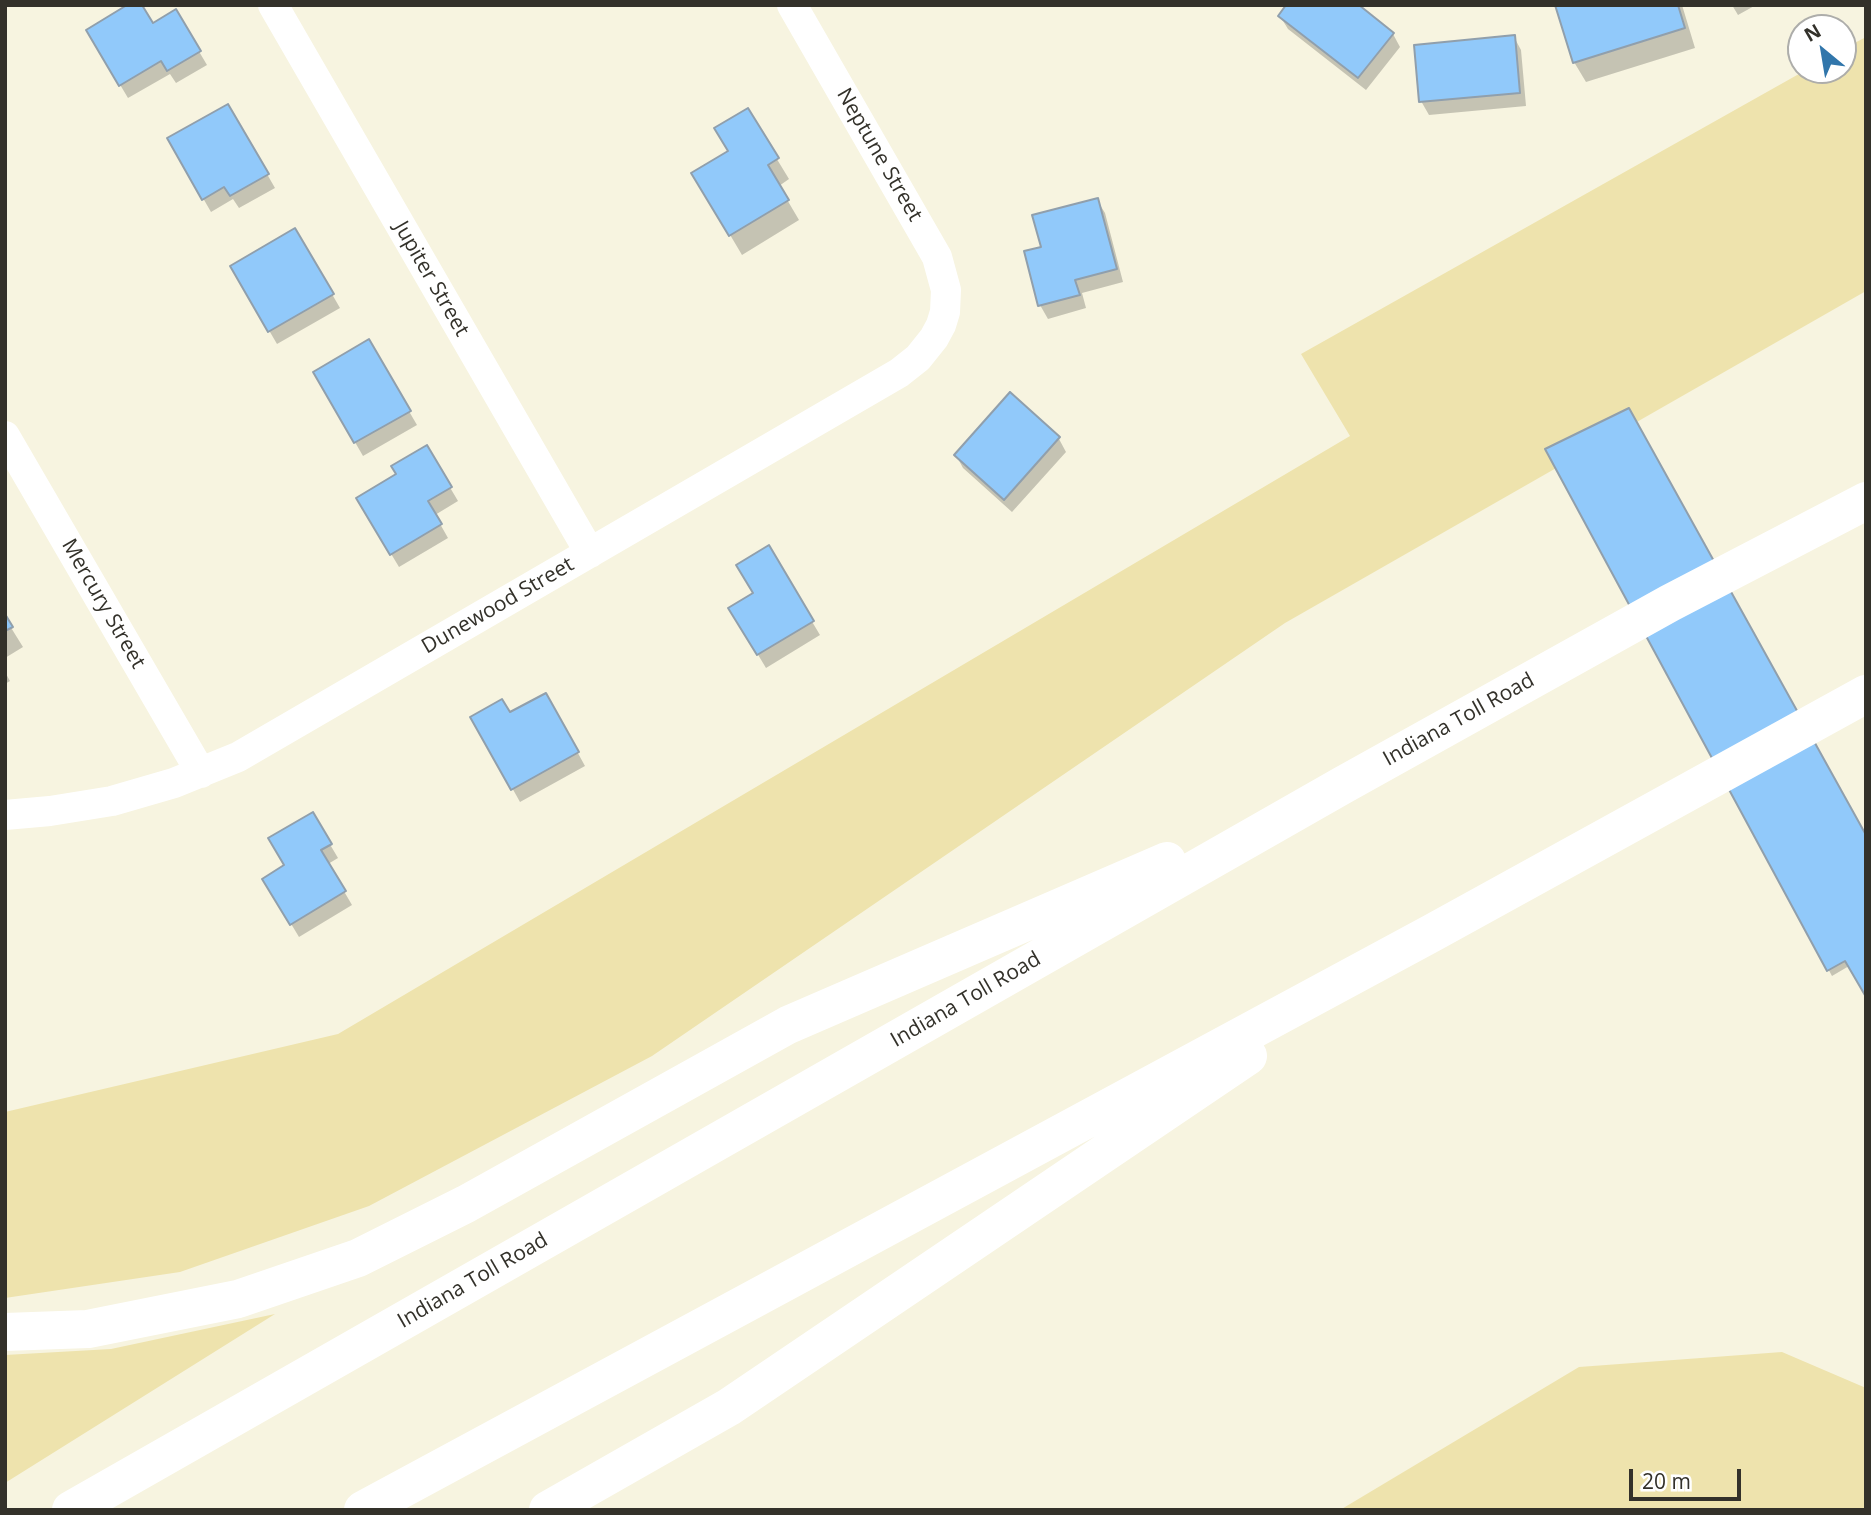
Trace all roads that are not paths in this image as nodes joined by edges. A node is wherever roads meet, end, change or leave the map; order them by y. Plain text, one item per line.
1 (273, 5) edge
2 (792, 5) edge
3 (945, 312) joint
4 (5, 436) edge
5 (1866, 500) edge
6 (590, 554) junction
7 (1866, 694) edge
8 (201, 773) junction
9 (1343, 785) junction
10 (5, 815) edge
11 (1432, 933) junction
12 (5, 1332) edge
13 (71, 1510) edge
14 (363, 1510) edge
15 (548, 1510) edge

1 - 6 street, Jupiter Street
2 - 3 street, Neptune Street
3 - 6 street, Dunewood Street
4 - 8 street, Mercury Street
5 - 9 highway, Indiana Toll Road
6 - 8 street, Dunewood Street
7 - 11 highway
8 - 10 street, Dunewood Street
9 - 12 highway
9 - 13 highway, Indiana Toll Road
11 - 14 highway
11 - 15 highway

